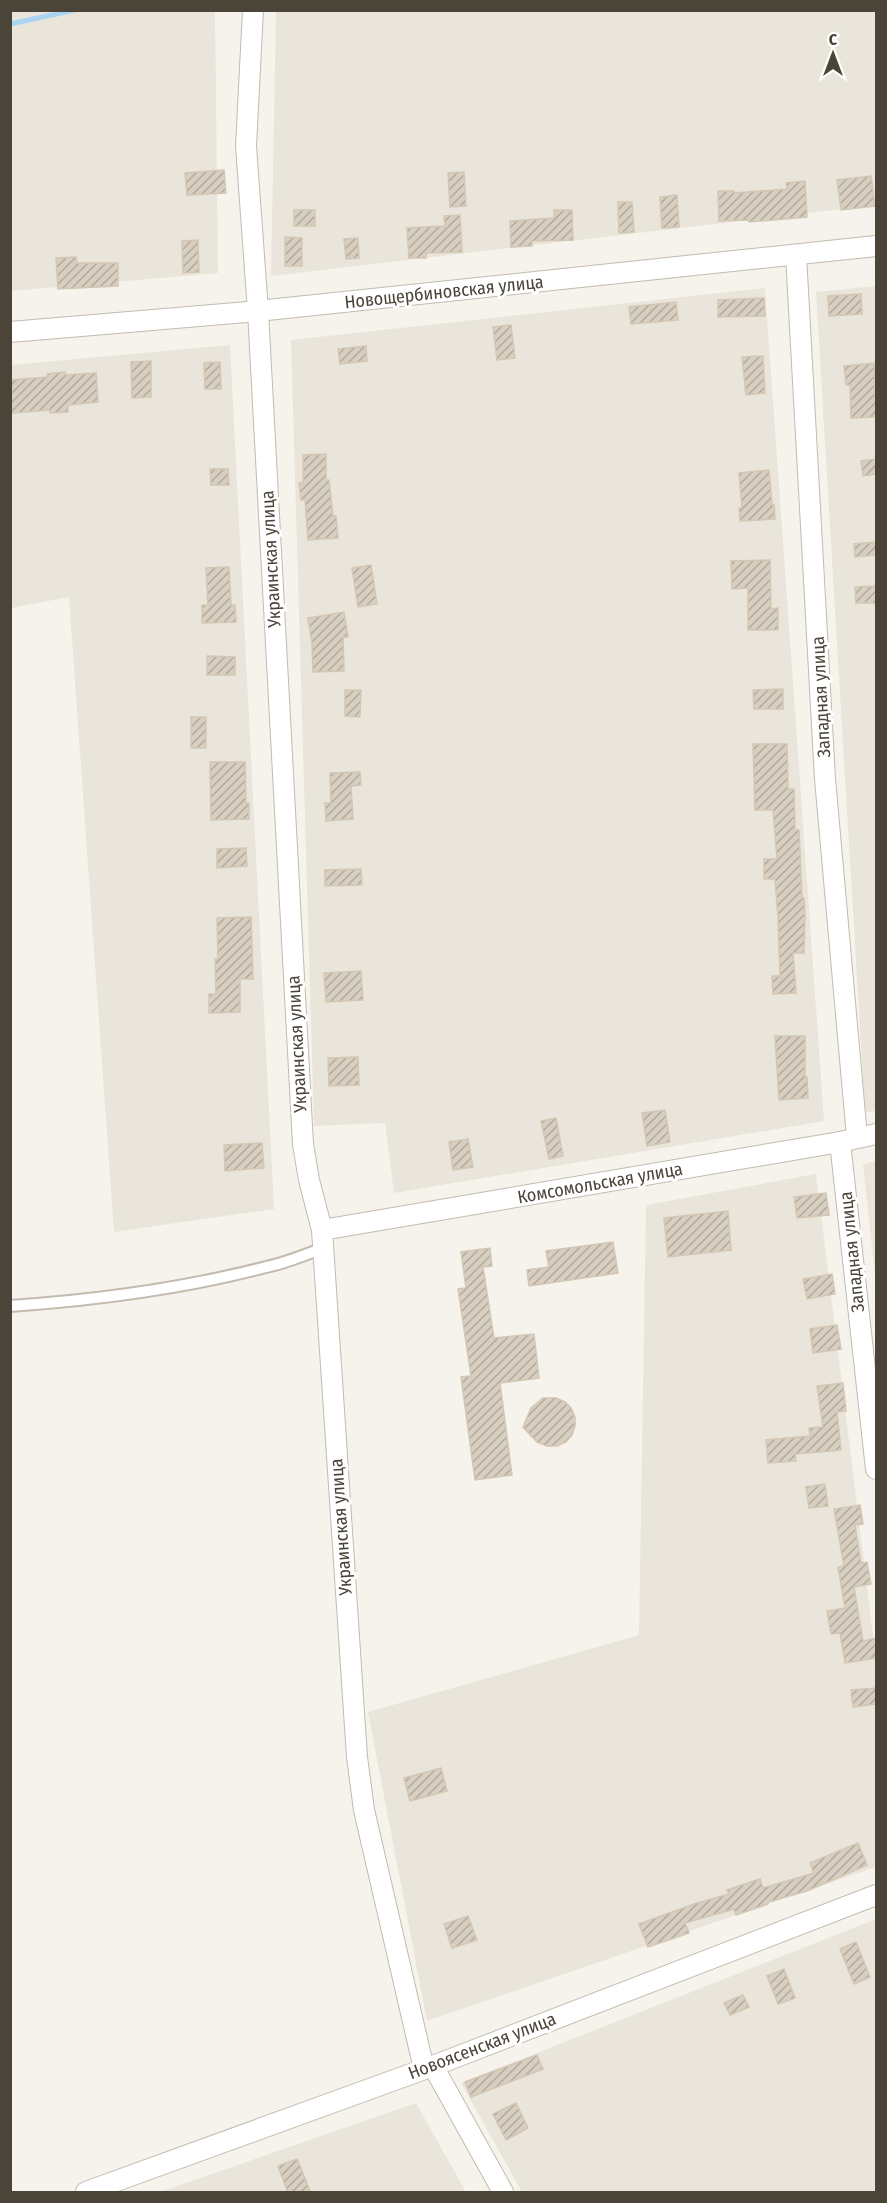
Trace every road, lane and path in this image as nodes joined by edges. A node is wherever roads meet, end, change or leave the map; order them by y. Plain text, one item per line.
1 (254, 10) edge
2 (876, 246) edge
3 (796, 255) junction
4 (258, 311) junction
5 (10, 332) edge
6 (876, 1134) edge
7 (848, 1140) junction
8 (323, 1239) junction
9 (10, 1306) edge
10 (876, 1469) edge
11 (876, 1895) edge
12 (429, 2067) junction
13 (86, 2193) edge
14 (503, 2193) edge

1 - 4 street, Украинская улица
2 - 3 street, Новощербиновская улица
3 - 4 street, Новощербиновская улица
3 - 7 street, Западная улица
4 - 5 street, Новощербиновская улица
4 - 8 street, Украинская улица
6 - 7 street, Комсомольская улица
7 - 8 street, Комсомольская улица
7 - 10 street, Западная улица
8 - 9 lane
8 - 12 street, Украинская улица
11 - 12 street, Новоясенская улица
12 - 13 street, Новоясенская улица
12 - 14 street, Украинская улица

